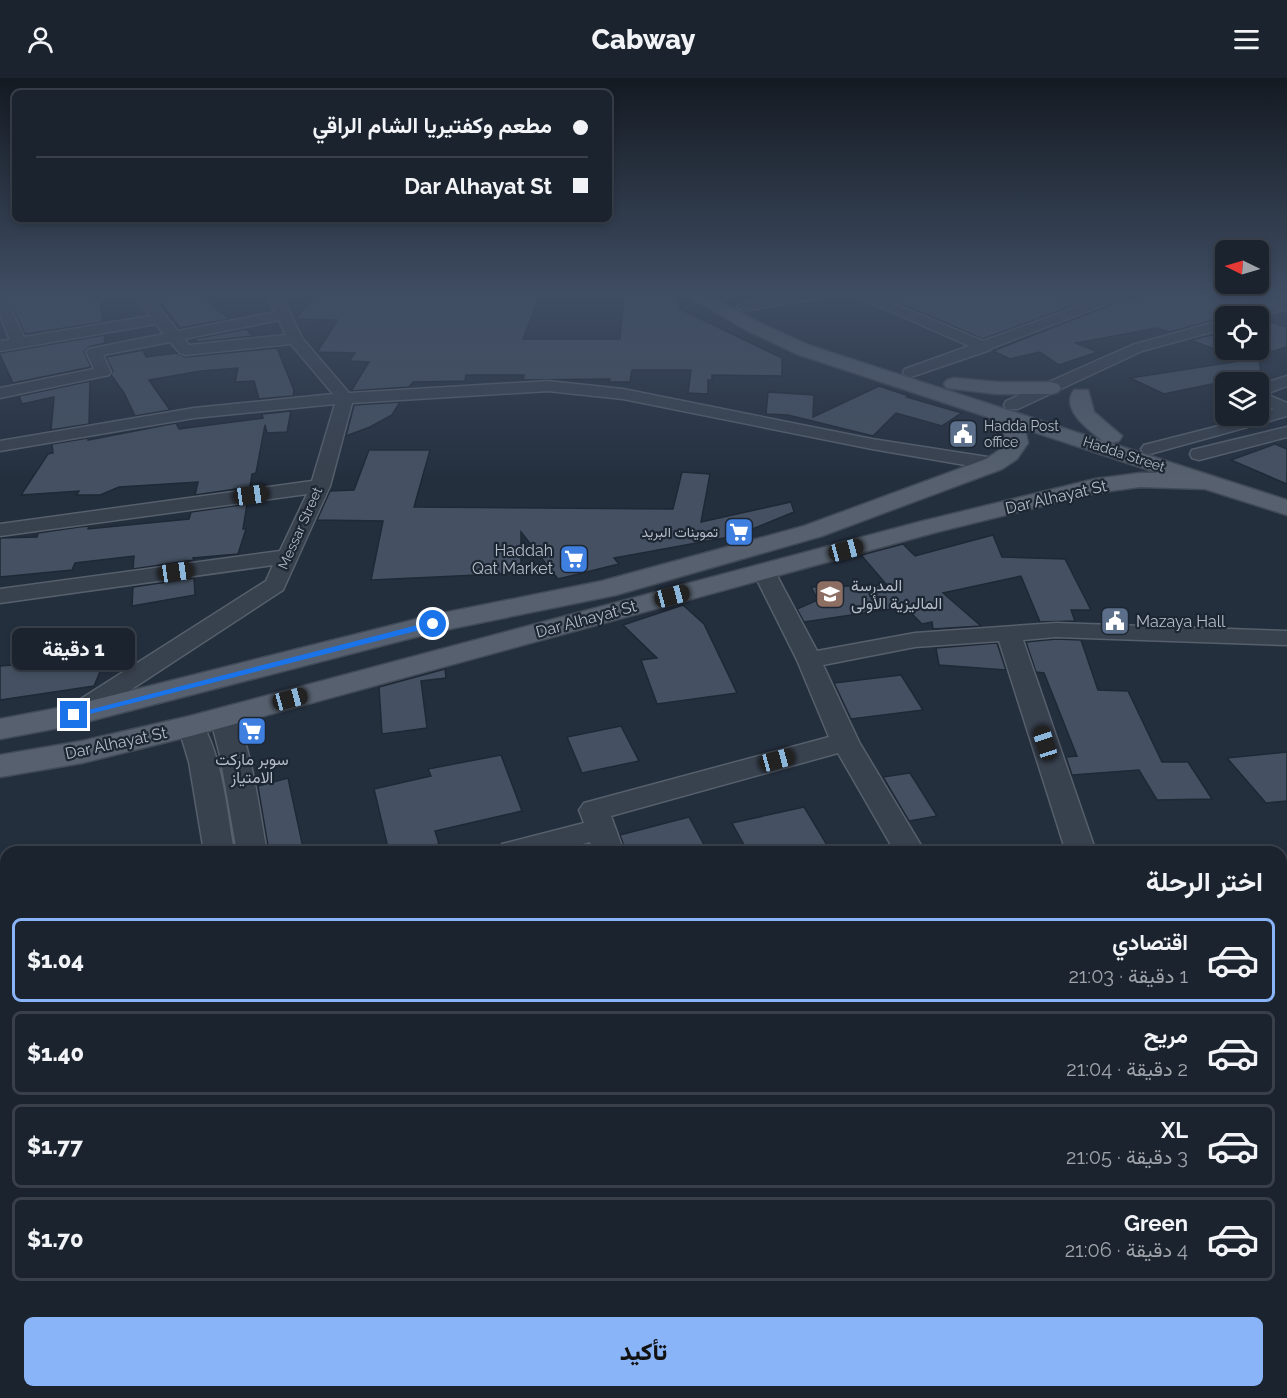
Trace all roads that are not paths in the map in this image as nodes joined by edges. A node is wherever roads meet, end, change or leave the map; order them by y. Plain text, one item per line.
1 (96, 356) edge
2 (309, 356) edge
3 (826, 356) edge
4 (855, 356) edge
5 (961, 356) edge
6 (1124, 356) edge
7 (1168, 356) edge
8 (1148, 362) dead end
9 (904, 376) junction
10 (1287, 381) edge
11 (943, 383) junction
12 (1269, 388) edge
13 (1088, 390) joint
14 (0, 393) edge
15 (1055, 396) junction
16 (345, 398) junction
17 (1269, 401) edge
18 (1007, 410) junction
19 (1287, 410) edge
20 (1287, 432) edge
21 (1111, 436) junction
22 (0, 446) edge
23 (1150, 449) junction
24 (1180, 459) junction
25 (994, 464) junction
26 (1209, 482) junction
27 (320, 486) junction
28 (1287, 493) edge
29 (1287, 508) edge
30 (0, 530) edge
31 (286, 557) junction
32 (764, 572) junction
33 (0, 596) edge
34 (616, 598) junction
35 (1009, 635) junction
36 (1287, 638) edge
37 (809, 660) junction
38 (74, 715) junction
39 (223, 717) junction
40 (191, 726) junction
41 (0, 729) edge
42 (845, 742) junction
43 (0, 766) edge
44 (605, 840) edge
45 (218, 846) edge
46 (251, 846) edge
47 (559, 846) edge
48 (906, 846) edge
49 (1079, 846) edge

1 - 14 street
2 - 16 street
3 - 9 main road, Hadda Street
4 - 9 main road, Hadda Street
5 - 9 street
6 - 15 street
7 - 8 street
9 - 11 main road, Hadda Street
9 - 18 main road, Hadda Street
10 - 12 street
11 - 15 main road
11 - 18 main road, Hadda Street
13 - 15 street
13 - 21 main road
15 - 18 street
16 - 22 street
16 - 25 street
16 - 27 street, Messar Street
17 - 19 street
18 - 21 main road, Hadda Street
18 - 25 main road, Dar Alhayat St
18 - 26 main road, Hadda Street
19 - 23 street
20 - 24 street
21 - 23 main road, Hadda Street
23 - 24 main road, Hadda Street
24 - 28 main road, Hadda Street
25 - 34 main road, Dar Alhayat St
26 - 29 main road, Hadda Street
26 - 32 main road, Dar Alhayat St
27 - 30 street
27 - 31 street, Messar Street
31 - 33 street
31 - 38 street, Messar Street
32 - 34 main road, Dar Alhayat St
32 - 37 street
34 - 38 main road, Dar Alhayat St
34 - 39 main road, Dar Alhayat St
35 - 36 street
35 - 37 street
35 - 49 street
37 - 42 street
38 - 41 main road, Dar Alhayat St
39 - 40 main road, Dar Alhayat St
39 - 46 street
40 - 43 main road, Dar Alhayat St
40 - 45 street
42 - 44 street
42 - 48 street
44 - 47 street

